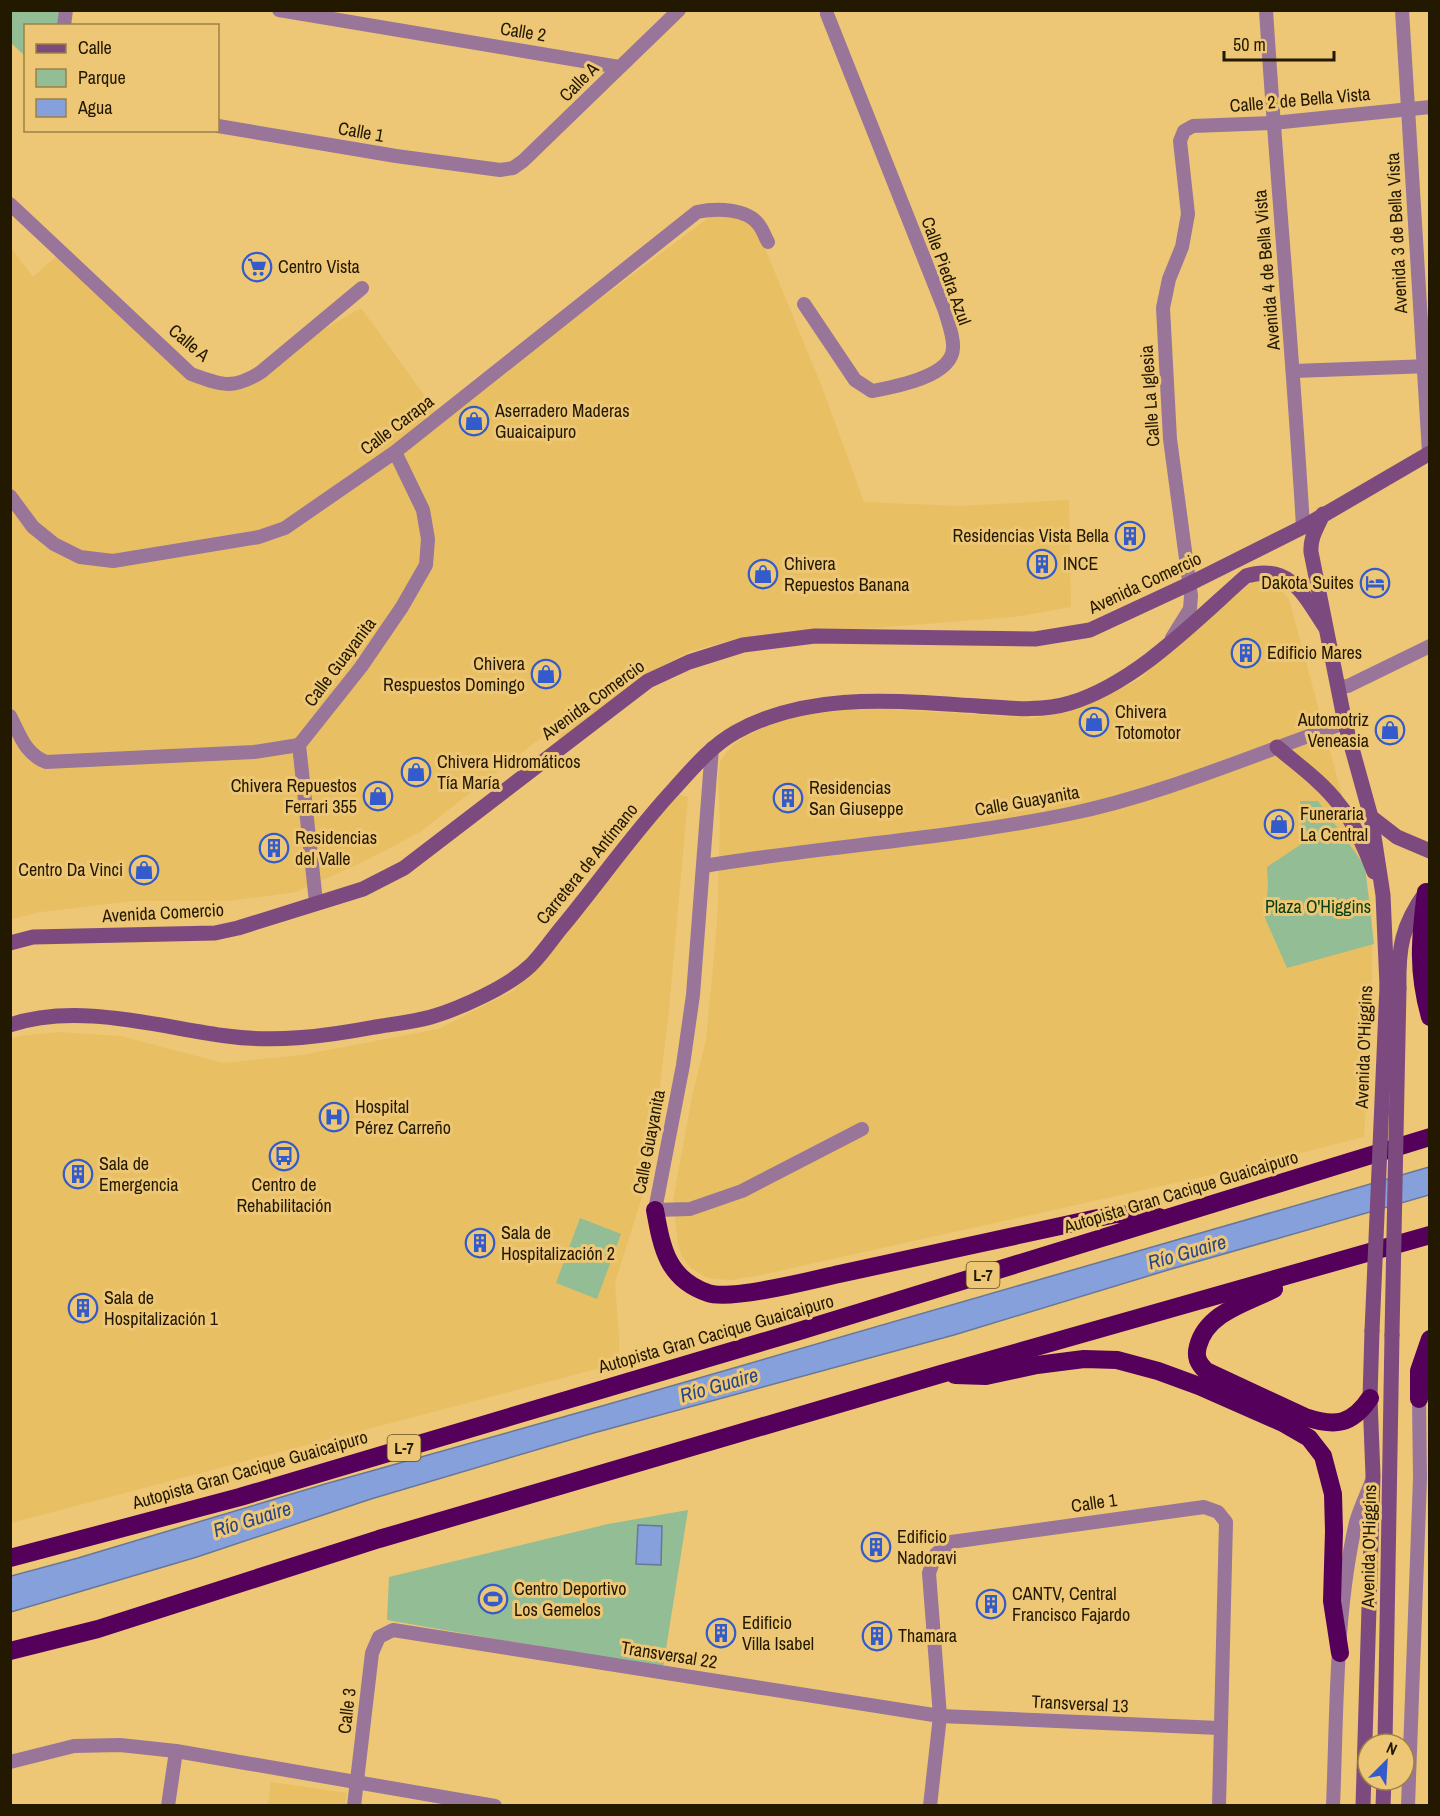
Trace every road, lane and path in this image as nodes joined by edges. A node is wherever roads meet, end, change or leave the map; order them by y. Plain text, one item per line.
1 (279, 10) edge
2 (679, 10) edge
3 (827, 10) edge
4 (1266, 10) edge
5 (1402, 10) edge
6 (620, 67) junction
7 (1430, 107) edge
8 (1409, 109) junction
9 (1273, 123) junction
10 (219, 126) edge
11 (1180, 141) joint
12 (500, 170) joint
13 (10, 204) edge
14 (768, 242) dead end
15 (362, 288) dead end
16 (804, 304) dead end
17 (1426, 366) edge
18 (1294, 371) junction
19 (395, 452) junction
20 (1429, 453) edge
21 (10, 496) edge
22 (1323, 514) junction
23 (1303, 527) junction
24 (1189, 584) junction
25 (1325, 627) junction
26 (1168, 645) junction
27 (1430, 646) edge
28 (1338, 687) junction
29 (10, 716) edge
30 (1345, 723) junction
31 (299, 745) junction
32 (1276, 747) junction
33 (712, 748) junction
34 (1371, 817) junction
35 (1430, 851) edge
36 (704, 866) junction
37 (1428, 890) edge
38 (1383, 895) junction
39 (316, 902) junction
40 (10, 943) edge
41 (1393, 987) junction
42 (1430, 1017) edge
43 (10, 1025) edge
44 (862, 1129) dead end
45 (1430, 1137) edge
46 (654, 1210) junction
47 (1170, 1217) junction
48 (1430, 1235) edge
49 (1314, 1269) junction
50 (1430, 1339) edge
51 (941, 1374) junction
52 (1430, 1384) edge
53 (1370, 1398) junction
54 (1419, 1399) junction
55 (1373, 1476) junction
56 (1425, 1478) edge
57 (10, 1558) edge
58 (393, 1630) joint
59 (10, 1651) edge
60 (1340, 1653) junction
61 (940, 1716) junction
62 (1220, 1728) junction
63 (1385, 1732) edge
64 (176, 1751) junction
65 (10, 1762) edge
66 (357, 1783) junction
67 (168, 1806) edge
68 (354, 1806) edge
69 (495, 1806) edge
70 (930, 1806) edge
71 (1219, 1806) edge
72 (1333, 1806) edge
73 (1363, 1806) edge
74 (1408, 1806) edge

1 - 6 street, Calle 2
2 - 6 street, Calle A
3 - 16 street, Calle Piedra Azul
4 - 9 street, Avenida 4 de Bella Vista
5 - 8 street, Avenida 3 de Bella Vista
6 - 12 street, Calle A
7 - 8 street, Calle 2 de Bella Vista
8 - 9 street, Calle 2 de Bella Vista
8 - 17 street, Avenida 3 de Bella Vista
9 - 11 street, Calle 2 de Bella Vista
9 - 18 street, Avenida 4 de Bella Vista
10 - 12 street, Calle 1
11 - 24 street, Calle La Iglesia
13 - 15 street, Calle A
14 - 19 street, Calle Carapa
17 - 18 street
17 - 20 street, Avenida 3 de Bella Vista
18 - 23 street, Avenida 4 de Bella Vista
19 - 21 street, Calle Carapa
19 - 31 street, Calle Guayanita
20 - 22 main road, Avenida Comercio
22 - 23 main road, Avenida Comercio
22 - 25 main road, Avenida O'Higgins
23 - 24 main road, Avenida Comercio
24 - 26 street, Calle La Iglesia
24 - 39 main road, Avenida Comercio
25 - 26 main road, Avenida O'Higgins
25 - 28 main road, Avenida O'Higgins
26 - 33 main road, Carretera de Antímano
27 - 28 street
28 - 30 main road, Avenida O'Higgins
29 - 31 street
30 - 32 street, Calle Guayanita
30 - 34 main road, Avenida O'Higgins
31 - 39 street
32 - 36 street, Calle Guayanita
32 - 38 main road
33 - 36 street, Calle Guayanita
33 - 43 main road, Carretera de Antímano
34 - 35 main road
34 - 38 main road, Avenida O'Higgins
36 - 46 street, Calle Guayanita
37 - 41 main road
37 - 42 highway
38 - 41 main road, Avenida O'Higgins
39 - 40 main road, Avenida Comercio
41 - 53 main road, Avenida O'Higgins, bridge
41 - 63 main road, Avenida O'Higgins, bridge
44 - 46 street
45 - 47 highway, Autopista Gran Cacique Guaicaipuro / L-7
46 - 47 highway
47 - 57 highway, Autopista Gran Cacique Guaicaipuro / L-7
48 - 49 highway
49 - 51 highway
49 - 53 highway
50 - 54 highway
51 - 59 highway
51 - 60 highway
52 - 54 street
53 - 55 main road, Avenida O'Higgins
54 - 56 street
55 - 60 street, Avenida O'Higgins
55 - 73 main road, Avenida O'Higgins
56 - 74 street
58 - 61 street, Transversal 22
58 - 66 street, Calle 3
60 - 72 street, Avenida O'Higgins
61 - 62 street, Transversal 13
61 - 62 street, Calle 1
61 - 70 street, Calle 1
62 - 71 street, Calle 1
64 - 65 street
64 - 66 street
64 - 67 street
66 - 68 street, Calle 3
66 - 69 street

